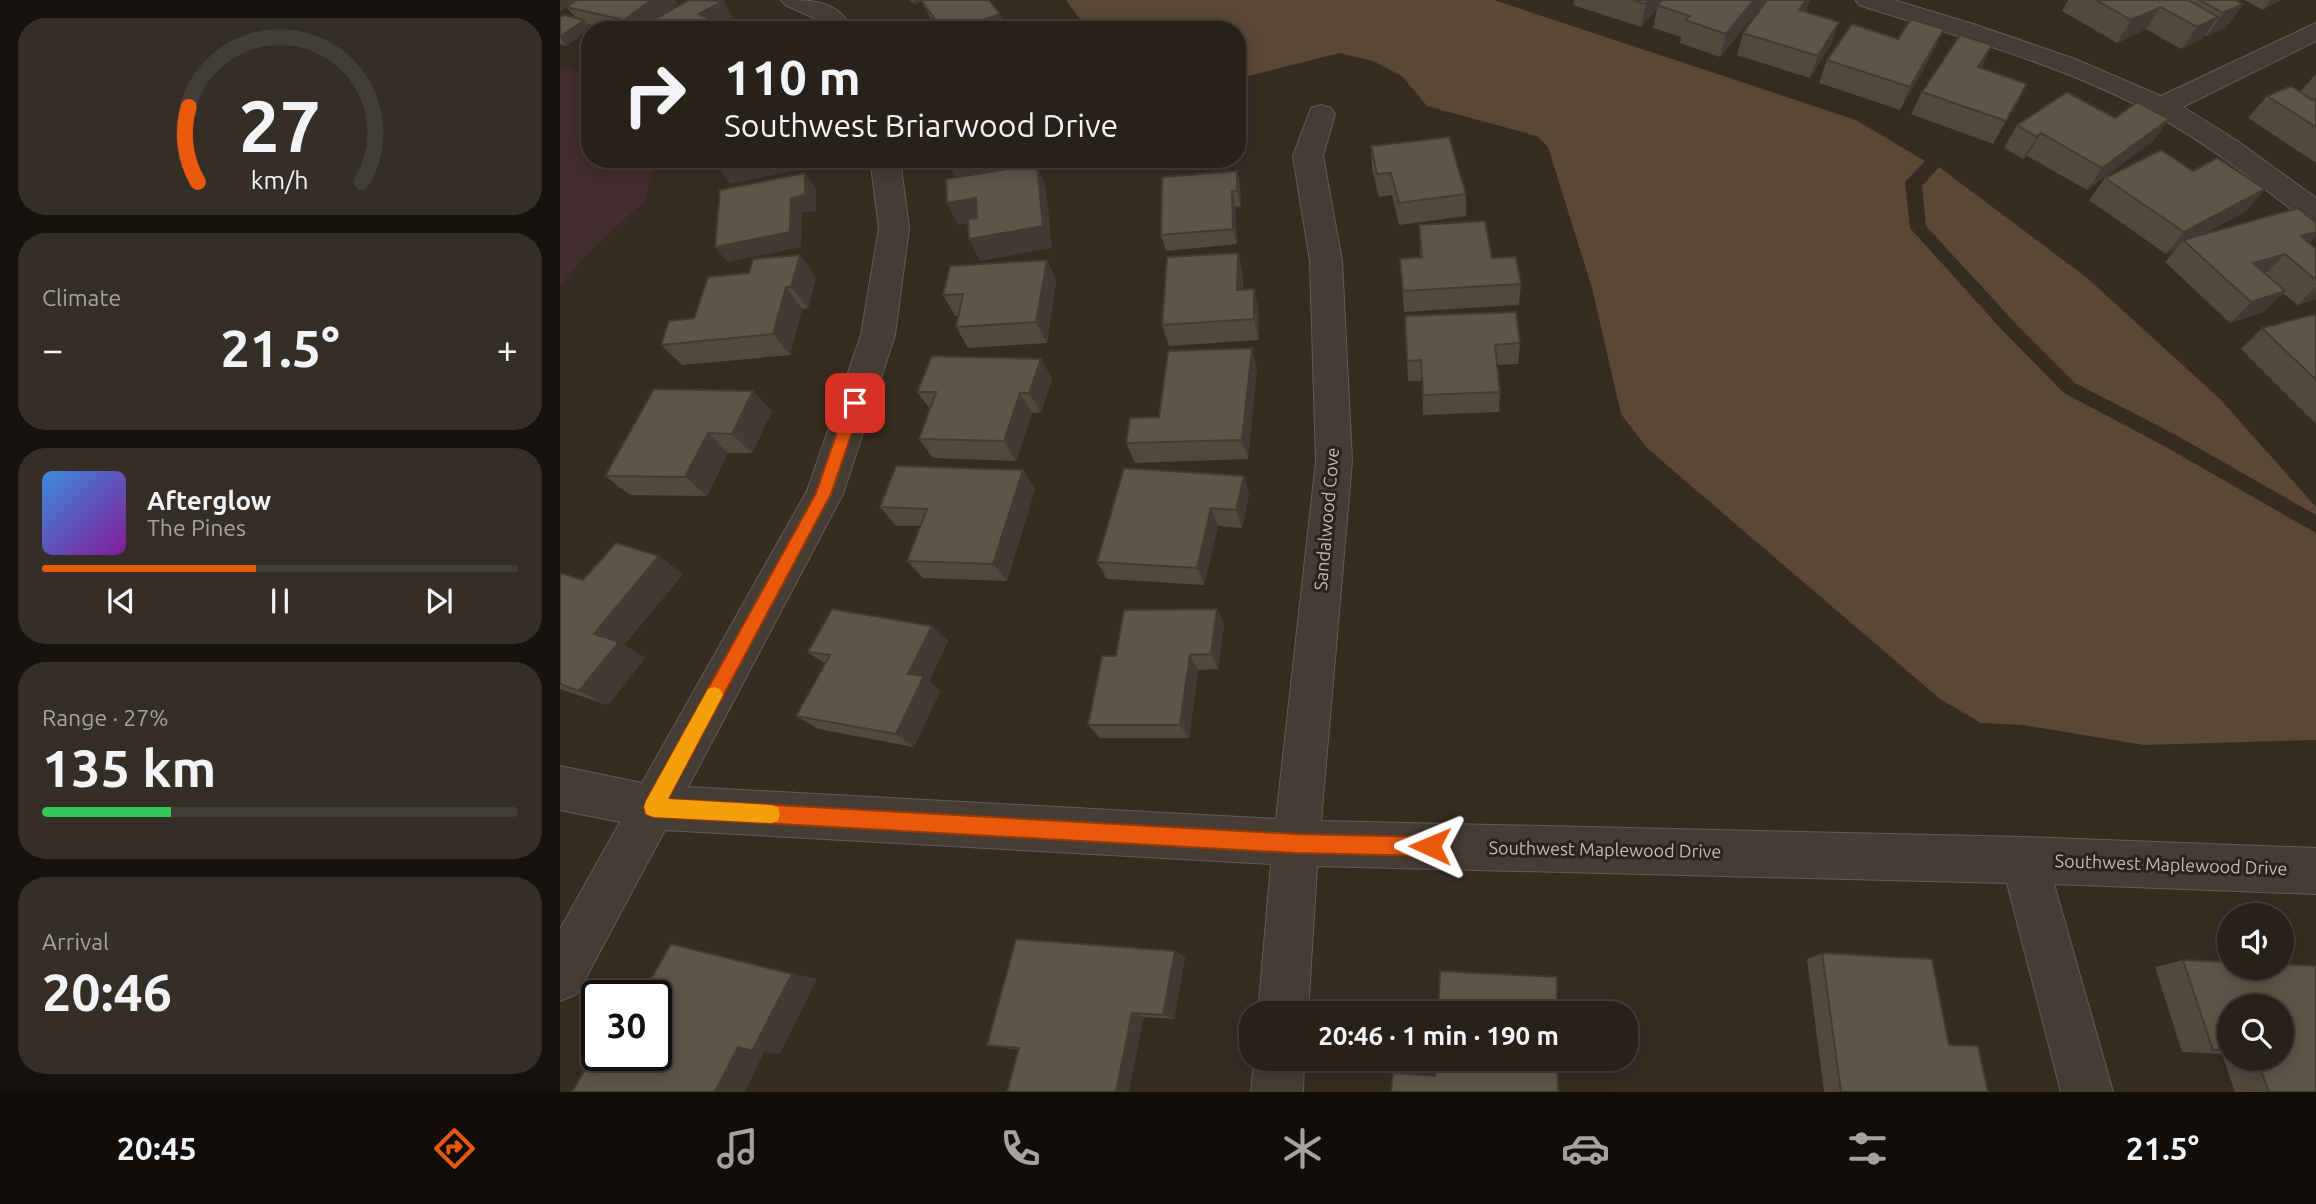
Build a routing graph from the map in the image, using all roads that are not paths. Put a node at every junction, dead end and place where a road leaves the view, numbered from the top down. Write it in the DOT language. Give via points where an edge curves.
graph roads {
  1 [pos="794,0"];
  2 [pos="1868,0"];
  3 [pos="836,21"];
  4 [pos="2316,32"];
  5 [pos="2161,107"];
  6 [pos="1321,114"];
  7 [pos="886,168"];
  8 [pos="2316,213"];
  9 [pos="560,788"];
  10 [pos="653,807"];
  11 [pos="1296,843"];
  12 [pos="2024,860"];
  13 [pos="2316,871"];
  14 [pos="560,976"];
  15 [pos="1284,1001"];
  16 [pos="1278,1071"];
  17 [pos="1277,1092"];
  18 [pos="2087,1092"];
  1 -- 3 [label="street"];
  2 -- 5 [label="street" via="2015,47 2129,90"];
  4 -- 5 [label="street"];
  5 -- 8 [label="street" via="2262,171"];
  6 -- 11 [label="street, Sandalwood Cove" via="1308,156 1326,261 1334,461"];
  7 -- 10 [label="street" via="894,228 878,335 824,494"];
  9 -- 10 [label="street, Southwest Maplewood Drive"];
  10 -- 11 [label="street, Southwest Maplewood Drive"];
  10 -- 14 [label="street"];
  11 -- 12 [label="street, Southwest Maplewood Drive"];
  11 -- 15 [label="street, Sandalwood Cove"];
  12 -- 13 [label="street, Southwest Maplewood Drive"];
  12 -- 18 [label="street"];
  16 -- 17 [label="street"];
}
